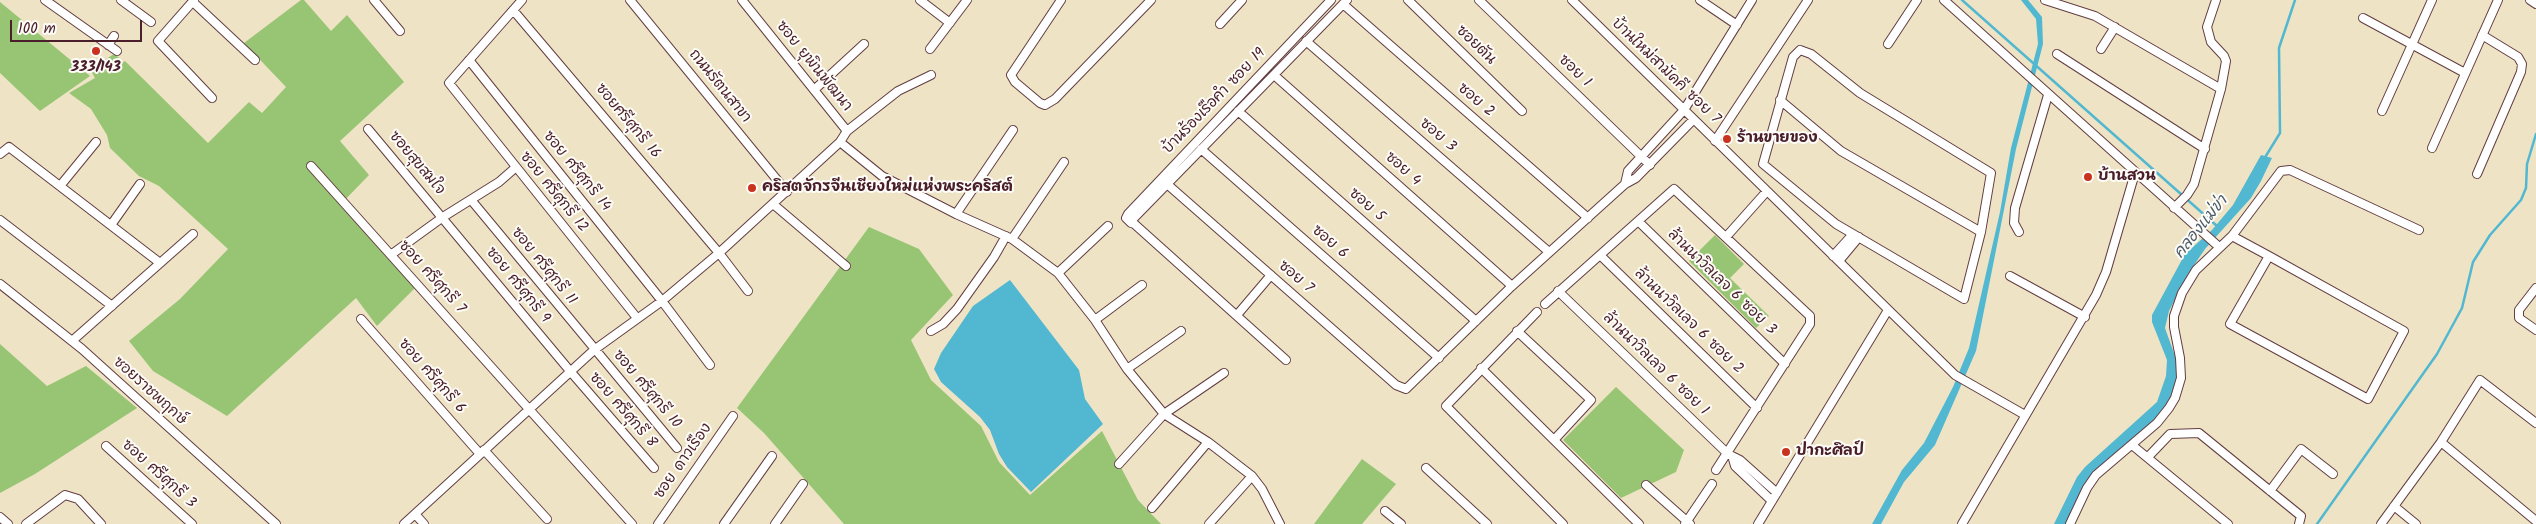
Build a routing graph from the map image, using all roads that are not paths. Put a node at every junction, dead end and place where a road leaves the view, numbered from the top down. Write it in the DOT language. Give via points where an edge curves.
graph roads {
  1 [pos="45,0"];
  2 [pos="121,0"];
  3 [pos="374,0"];
  4 [pos="522,0"];
  5 [pos="630,0"];
  6 [pos="742,0"];
  7 [pos="920,0"];
  8 [pos="967,0"];
  9 [pos="1061,0"];
  10 [pos="1151,0"];
  11 [pos="1242,0"];
  12 [pos="1331,0"];
  13 [pos="1408,0"];
  14 [pos="1479,0"];
  15 [pos="1572,0"];
  16 [pos="1700,0"];
  17 [pos="1752,0"];
  18 [pos="1808,0"];
  19 [pos="1917,0"];
  20 [pos="1944,0"];
  21 [pos="2045,0"];
  22 [pos="2216,0"];
  23 [pos="2432,0"];
  24 [pos="2498,0"];
  25 [pos="2530,0"];
  26 [pos="193,1"];
  27 [pos="1345,2"];
  28 [pos="2536,4"];
  29 [pos="513,10"];
  30 [pos="2363,18"];
  31 [pos="150,22"];
  32 [pos="950,23"];
  33 [pos="1220,24"];
  34 [pos="1737,25"];
  35 [pos="2115,27"];
  36 [pos="400,31"];
  37 [pos="2482,35"];
  38 [pos="114,36"];
  39 [pos="1306,41"];
  40 [pos="864,44"];
  41 [pos="1888,44"];
  42 [pos="2412,44"];
  43 [pos="108,45"];
  44 [pos="930,49"];
  45 [pos="2101,49"];
  46 [pos="117,51"];
  47 [pos="2057,54"];
  48 [pos="255,60"];
  49 [pos="469,60"];
  50 [pos="2465,73"];
  51 [pos="1274,74"];
  52 [pos="931,75"];
  53 [pos="2221,89"];
  54 [pos="814,90"];
  55 [pos="2048,95"];
  56 [pos="212,98"];
  57 [pos="1780,100"];
  58 [pos="1684,110"];
  59 [pos="1238,111"];
  60 [pos="1522,111"];
  61 [pos="2382,111"];
  62 [pos="1693,120"];
  63 [pos="368,129"];
  64 [pos="1013,130"];
  65 [pos="847,131"];
  66 [pos="1715,141"];
  67 [pos="96,142"];
  68 [pos="840,142"];
  69 [pos="2432,148"];
  70 [pos="1201,149"];
  71 [pos="2205,149"];
  72 [pos="0,154"];
  73 [pos="1641,156"];
  74 [pos="1064,162"];
  75 [pos="1650,165"];
  76 [pos="311,166"];
  77 [pos="515,168"];
  78 [pos="2135,173"];
  79 [pos="2477,174"];
  80 [pos="140,184"];
  81 [pos="1167,184"];
  82 [pos="1625,184"];
  83 [pos="60,186"];
  84 [pos="1767,191"];
  85 [pos="787,192"];
  86 [pos="472,201"];
  87 [pos="773,204"];
  88 [pos="2174,208"];
  89 [pos="956,214"];
  90 [pos="443,217"];
  91 [pos="1588,218"];
  92 [pos="0,220"];
  93 [pos="1639,222"];
  94 [pos="1131,223"];
  95 [pos="111,225"];
  96 [pos="1108,226"];
  97 [pos="2419,230"];
  98 [pos="1981,232"];
  99 [pos="2019,232"];
  100 [pos="193,234"];
  101 [pos="1856,236"];
  102 [pos="2232,236"];
  103 [pos="1726,237"];
  104 [pos="1009,238"];
  105 [pos="2218,246"];
  106 [pos="1549,252"];
  107 [pos="719,253"];
  108 [pos="392,254"];
  109 [pos="1601,256"];
  110 [pos="2269,256"];
  111 [pos="1836,259"];
  112 [pos="160,263"];
  113 [pos="846,266"];
  114 [pos="1058,273"];
  115 [pos="1271,275"];
  116 [pos="2010,276"];
  117 [pos="0,284"];
  118 [pos="1142,285"];
  119 [pos="1512,286"];
  120 [pos="2536,288"];
  121 [pos="748,291"];
  122 [pos="1558,291"];
  123 [pos="662,301"];
  124 [pos="1544,304"];
  125 [pos="112,306"];
  126 [pos="1888,310"];
  127 [pos="1537,312"];
  128 [pos="1237,315"];
  129 [pos="2085,317"];
  130 [pos="637,318"];
  131 [pos="361,319"];
  132 [pos="1095,320"];
  133 [pos="1476,321"];
  134 [pos="2536,330"];
  135 [pos="931,331"];
  136 [pos="1181,331"];
  137 [pos="1517,331"];
  138 [pos="72,341"];
  139 [pos="594,350"];
  140 [pos="1439,358"];
  141 [pos="1286,360"];
  142 [pos="1785,364"];
  143 [pos="710,365"];
  144 [pos="1482,368"];
  145 [pos="1127,369"];
  146 [pos="570,371"];
  147 [pos="1224,373"];
  148 [pos="1757,408"];
  149 [pos="529,409"];
  150 [pos="1164,414"];
  151 [pos="2025,415"];
  152 [pos="733,416"];
  153 [pos="2536,423"];
  154 [pos="1554,440"];
  155 [pos="1208,442"];
  156 [pos="2441,442"];
  157 [pos="2132,445"];
  158 [pos="106,446"];
  159 [pos="677,448"];
  160 [pos="482,452"];
  161 [pos="772,456"];
  162 [pos="1730,457"];
  163 [pos="2148,457"];
  164 [pos="1119,464"];
  165 [pos="654,468"];
  166 [pos="1426,468"];
  167 [pos="1716,470"];
  168 [pos="2334,474"];
  169 [pos="1252,476"];
  170 [pos="803,484"];
  171 [pos="1712,484"];
  172 [pos="1646,485"];
  173 [pos="2270,491"];
  174 [pos="1777,493"];
  175 [pos="1772,501"];
  176 [pos="2394,506"];
  177 [pos="1152,508"];
  178 [pos="1386,511"];
  179 [pos="415,514"];
  180 [pos="0,517"];
  181 [pos="547,519"];
  182 [pos="2536,521"];
  183 [pos="1687,523"];
  184 [pos="8,524"];
  185 [pos="26,524"];
  186 [pos="101,524"];
  187 [pos="192,524"];
  188 [pos="276,524"];
  189 [pos="404,524"];
  190 [pos="424,524"];
  191 [pos="632,524"];
  192 [pos="658,524"];
  193 [pos="724,524"];
  194 [pos="775,524"];
  195 [pos="1209,524"];
  196 [pos="1280,524"];
  197 [pos="1401,524"];
  198 [pos="1487,524"];
  199 [pos="1563,524"];
  200 [pos="1640,524"];
  201 [pos="1758,524"];
  202 [pos="1962,524"];
  203 [pos="2070,524"];
  204 [pos="2228,524"];
  205 [pos="2299,524"];
  206 [pos="2381,524"];
  207 [pos="2416,524"];
  1 -- 43 [label="street"];
  2 -- 31 [label="street"];
  3 -- 36 [label="street"];
  4 -- 29 [label="street"];
  5 -- 85 [label="street, ถนนรัตนสาขา"];
  6 -- 54 [label="street, ซอย ยุพินพัฒนา"];
  7 -- 32 [label="street"];
  8 -- 32 [label="street"];
  9 -- 10 [label="street" via="1011,75 1015,82 1045,104 1055,99"];
  11 -- 33 [label="street"];
  12 -- 94 [label="street, บ้านร้องเรือคำ ซอย 19" via="1128,214 1126,218"];
  13 -- 60 [label="street, ซอยตัน"];
  14 -- 73 [label="street, ซอย 1"];
  15 -- 58 [label="street, บ้านใหม่สามัคคี ซอย 7"];
  16 -- 34 [label="street"];
  17 -- 34 [label="street"];
  18 -- 66 [label="street"];
  19 -- 41 [label="street"];
  20 -- 55 [label="street"];
  21 -- 35 [label="street" via="2088,12"];
  22 -- 53 [label="street" via="2207,27 2211,42 2226,61"];
  23 -- 42 [label="street"];
  24 -- 37 [label="street"];
  25 -- 28 [label="street"];
  26 -- 48 [label="street"];
  26 -- 56 [label="street" via="159,43"];
  27 -- 39 [label="street"];
  27 -- 91 [label="street, ซอย 2"];
  29 -- 49 [label="street"];
  29 -- 107 [label="street, ซอยศรีศุกรี 16"];
  30 -- 42 [label="street"];
  32 -- 44 [label="street"];
  34 -- 58 [label="street"];
  35 -- 45 [label="street"];
  35 -- 53 [label="street"];
  37 -- 50 [label="street"];
  37 -- 79 [label="street" via="2512,52 2522,64"];
  38 -- 43 [label="street"];
  39 -- 51 [label="street"];
  39 -- 106 [label="street, ซอย 3"];
  40 -- 54 [label="street"];
  42 -- 50 [label="street"];
  42 -- 61 [label="street"];
  43 -- 46 [label="street"];
  47 -- 71 [label="street"];
  49 -- 77 [label="street, ซอย ศรีศุกรี 12" via="449,83"];
  49 -- 123 [label="street, ซอย ศรีศุกรี 14"];
  50 -- 69 [label="street"];
  51 -- 59 [label="street"];
  51 -- 119 [label="street, ซอย 4"];
  52 -- 65 [label="street" via="898,91"];
  53 -- 71 [label="street"];
  54 -- 65 [label="street, ซอย ยุพินพัฒนา"];
  55 -- 78 [label="street"];
  55 -- 99 [label="street" via="2015,208 2014,222"];
  57 -- 98 [label="street" via="1841,151"];
  57 -- 98 [label="street" via="1795,52 1805,50 1860,93 1991,173"];
  57 -- 101 [label="street" via="1763,164 1836,224"];
  58 -- 62 [label="street, บ้านใหม่สามัคคี ซอย 7"];
  58 -- 73 [label="street"];
  59 -- 70 [label="street"];
  59 -- 133 [label="street, ซอย 5"];
  62 -- 66 [label="street, บ้านใหม่สามัคคี ซอย 7"];
  62 -- 75 [label="street"];
  63 -- 90 [label="street, ซอยสุขสมใจ"];
  64 -- 89 [label="street"];
  65 -- 68 [label="street, ซอย ยุพินพัฒนา"];
  66 -- 84 [label="street, บ้านใหม่สามัคคี ซอย 7"];
  67 -- 83 [label="street"];
  68 -- 85 [label="street, ซอย ยุพินพัฒนา"];
  68 -- 89 [label="street" via="882,176"];
  70 -- 81 [label="street"];
  70 -- 140 [label="street, ซอย 6"];
  71 -- 88 [label="street" via="2194,184"];
  72 -- 83 [label="street" via="9,148"];
  73 -- 75 [label="street, ซอย 1"];
  73 -- 82 [label="street" via="1628,171"];
  74 -- 104 [label="street"];
  75 -- 82 [label="street"];
  76 -- 108 [label="street, ซอย ศรีศุกรี 7"];
  77 -- 86 [label="street"];
  77 -- 130 [label="street, ซอย ศรีศุกรี 12"];
  78 -- 88 [label="street"];
  78 -- 129 [label="street" via="2106,272"];
  80 -- 95 [label="street"];
  81 -- 94 [label="street"];
  81 -- 115 [label="street, ซอย 7"];
  82 -- 91 [label="street"];
  83 -- 95 [label="street"];
  84 -- 103 [label="street"];
  84 -- 111 [label="street, บ้านใหม่สามัคคี ซอย 7"];
  85 -- 87 [label="street, ซอย ยุพินพัฒนา"];
  86 -- 90 [label="street"];
  86 -- 139 [label="street, ซอย ศรีศุกรี 11"];
  87 -- 107 [label="street, ซอย ยุพินพัฒนา"];
  87 -- 113 [label="street"];
  88 -- 105 [label="street"];
  89 -- 104 [label="street"];
  90 -- 108 [label="street"];
  90 -- 146 [label="street, ซอย ศรีศุกรี 9"];
  91 -- 106 [label="street"];
  92 -- 125 [label="street"];
  93 -- 103 [label="street" via="1674,190"];
  93 -- 109 [label="street"];
  93 -- 142 [label="street, ล้านนาวิลเลจ 6 ซอย 3"];
  94 -- 128 [label="street"];
  95 -- 112 [label="street"];
  96 -- 114 [label="street"];
  97 -- 102 [label="street" via="2286,170 2281,171"];
  98 -- 101 [label="street" via="1964,299"];
  100 -- 112 [label="street"];
  101 -- 111 [label="street"];
  102 -- 105 [label="street"];
  102 -- 110 [label="street"];
  103 -- 142 [label="street" via="1810,316 1810,324"];
  104 -- 114 [label="street"];
  104 -- 135 [label="street" via="957,309"];
  105 -- 157 [label="street" via="2189,280 2174,316 2182,368 2175,398 2163,416"];
  106 -- 119 [label="street"];
  107 -- 121 [label="street, ซอยศรีศุกรี 16"];
  107 -- 123 [label="street, ซอย ยุพินพัฒนา"];
  108 -- 149 [label="street, ซอย ศรีศุกรี 7"];
  109 -- 122 [label="street"];
  109 -- 148 [label="street, ล้านนาวิลเลจ 6 ซอย 2"];
  110 -- 110 [label="street" via="2404,331 2368,399 2230,324"];
  111 -- 126 [label="street, บ้านใหม่สามัคคี ซอย 7"];
  112 -- 125 [label="street"];
  114 -- 132 [label="street"];
  115 -- 128 [label="street"];
  115 -- 140 [label="street, ซอย 7" via="1396,385 1406,388"];
  116 -- 129 [label="street"];
  117 -- 138 [label="street, ซอยราชพฤกษ์"];
  118 -- 132 [label="street"];
  119 -- 133 [label="street"];
  120 -- 134 [label="street" via="2519,310 2519,318"];
  122 -- 124 [label="street"];
  122 -- 162 [label="street, ล้านนาวิลเลจ 6 ซอย 1"];
  123 -- 130 [label="street, ซอย ยุพินพัฒนา"];
  123 -- 143 [label="street, ซอย ศรีศุกรี 14"];
  125 -- 138 [label="street"];
  126 -- 151 [label="street, บ้านใหม่สามัคคี ซอย 7" via="1955,375"];
  126 -- 174 [label="street"];
  127 -- 137 [label="street"];
  128 -- 141 [label="street"];
  129 -- 151 [label="street"];
  130 -- 139 [label="street, ซอย ยุพินพัฒนา"];
  131 -- 160 [label="street, ซอย ศรีศุกรี 6"];
  132 -- 145 [label="street"];
  133 -- 140 [label="street"];
  136 -- 145 [label="street"];
  137 -- 144 [label="street"];
  137 -- 154 [label="street" via="1591,400"];
  138 -- 188 [label="street, ซอยราชพฤกษ์"];
  139 -- 146 [label="street, ซอย ยุพินพัฒนา"];
  139 -- 159 [label="street, ซอย ศรีศุกรี 10"];
  142 -- 148 [label="street"];
  144 -- 154 [label="street"];
  144 -- 199 [label="street" via="1446,406"];
  145 -- 150 [label="street"];
  146 -- 149 [label="street, ซอย ยุพินพัฒนา"];
  146 -- 165 [label="street, ซอย ศรีศุกรี 8"];
  147 -- 150 [label="street"];
  148 -- 162 [label="street"];
  149 -- 160 [label="street, ซอย ยุพินพัฒนา"];
  149 -- 191 [label="street, ซอย ศรีศุกรี 7"];
  150 -- 155 [label="street"];
  150 -- 164 [label="street"];
  151 -- 202 [label="street"];
  152 -- 192 [label="street, ซอย ดาวเรือง"];
  153 -- 156 [label="street" via="2483,381 2477,382"];
  154 -- 200 [label="street"];
  155 -- 169 [label="street"];
  155 -- 177 [label="street"];
  156 -- 176 [label="street"];
  156 -- 182 [label="street"];
  157 -- 163 [label="street"];
  157 -- 203 [label="street" via="2091,481"];
  158 -- 187 [label="street, ซอย ศรีศุกรี 3"];
  160 -- 179 [label="street, ซอย ยุพินพัฒนา"];
  160 -- 181 [label="street, ซอย ศรีศุกรี 6"];
  161 -- 193 [label="street"];
  162 -- 167 [label="street"];
  162 -- 174 [label="street" via="1740,460"];
  162 -- 175 [label="street" via="1735,466"];
  163 -- 173 [label="street" via="2170,434 2199,434"];
  163 -- 204 [label="street"];
  166 -- 198 [label="street"];
  168 -- 173 [label="street" via="2301,449"];
  169 -- 195 [label="street"];
  169 -- 196 [label="street"];
  170 -- 194 [label="street"];
  171 -- 183 [label="street"];
  172 -- 183 [label="street"];
  173 -- 205 [label="street" via="2301,516"];
  174 -- 175 [label="street"];
  175 -- 201 [label="street"];
  176 -- 206 [label="street"];
  176 -- 207 [label="street"];
  178 -- 197 [label="street"];
  179 -- 189 [label="street, ซอย ยุพินพัฒนา"];
  179 -- 190 [label="street"];
  180 -- 184 [label="street"];
  185 -- 186 [label="street" via="65,495 78,499"];
}
